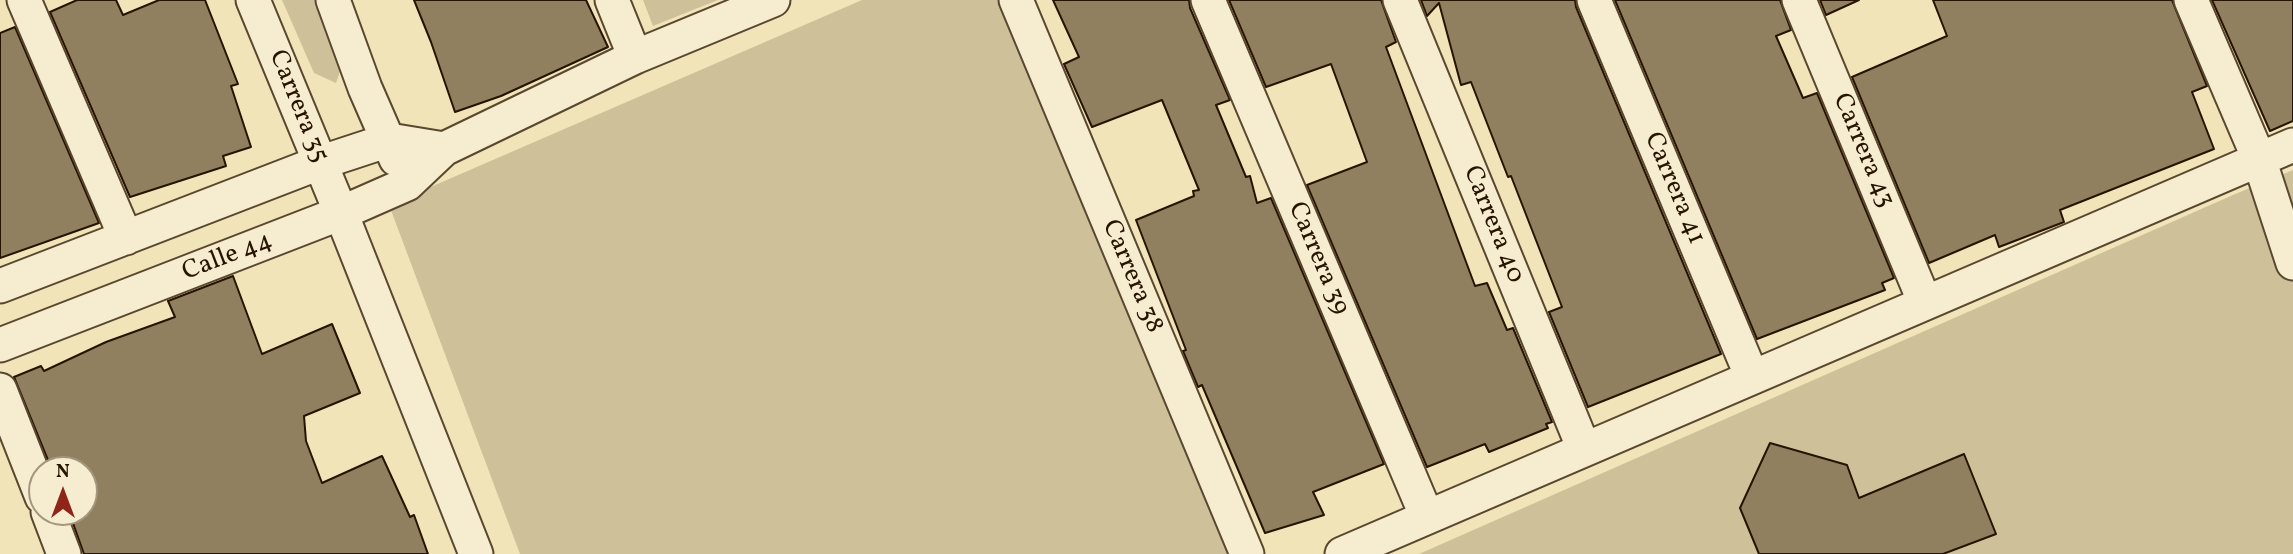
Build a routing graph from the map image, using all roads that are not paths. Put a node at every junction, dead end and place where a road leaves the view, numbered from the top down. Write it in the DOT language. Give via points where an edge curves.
graph roads {
  1 [pos="24,0"];
  2 [pos="253,0"];
  3 [pos="333,0"];
  4 [pos="612,0"];
  5 [pos="773,0"];
  6 [pos="1016,0"];
  7 [pos="1208,0"];
  8 [pos="1400,0"];
  9 [pos="1594,0"];
  10 [pos="1799,0"];
  11 [pos="2191,0"];
  12 [pos="635,57"];
  13 [pos="389,140"];
  14 [pos="2293,145"];
  15 [pos="444,149"];
  16 [pos="2259,159"];
  17 [pos="319,163"];
  18 [pos="407,184"];
  19 [pos="341,214"];
  20 [pos="126,238"];
  21 [pos="2293,263"];
  22 [pos="0,286"];
  23 [pos="1924,303"];
  24 [pos="0,345"];
  25 [pos="1752,377"];
  26 [pos="0,390"];
  27 [pos="1584,449"];
  28 [pos="28,461"];
  29 [pos="1427,517"];
  30 [pos="53,526"];
  31 [pos="64,554"];
  32 [pos="476,554"];
  33 [pos="1247,554"];
  34 [pos="1342,554"];
  1 -- 20 [label="street"];
  2 -- 17 [label="street, Carrera 35"];
  3 -- 13 [label="street"];
  4 -- 12 [label="street"];
  5 -- 12 [label="street, Calle 44"];
  6 -- 33 [label="street, Carrera 38"];
  7 -- 29 [label="street, Carrera 39"];
  8 -- 27 [label="street, Carrera 40"];
  9 -- 25 [label="street, Carrera 41"];
  10 -- 23 [label="street, Carrera 43"];
  11 -- 16 [label="street"];
  12 -- 15 [label="street, Calle 44"];
  13 -- 15 [label="street"];
  13 -- 17 [label="street"];
  13 -- 18 [label="street"];
  14 -- 16 [label="street"];
  15 -- 18 [label="street, Calle 44"];
  16 -- 21 [label="street"];
  16 -- 23 [label="street"];
  17 -- 19 [label="street, Carrera 35"];
  17 -- 20 [label="street"];
  18 -- 19 [label="street, Calle 44"];
  19 -- 24 [label="street, Calle 44"];
  19 -- 32 [label="street, Carrera 35"];
  20 -- 22 [label="street"];
  23 -- 25 [label="street"];
  25 -- 27 [label="street"];
  26 -- 28 [label="street"];
  27 -- 29 [label="street"];
  29 -- 34 [label="street"];
  30 -- 31 [label="street"];
}
